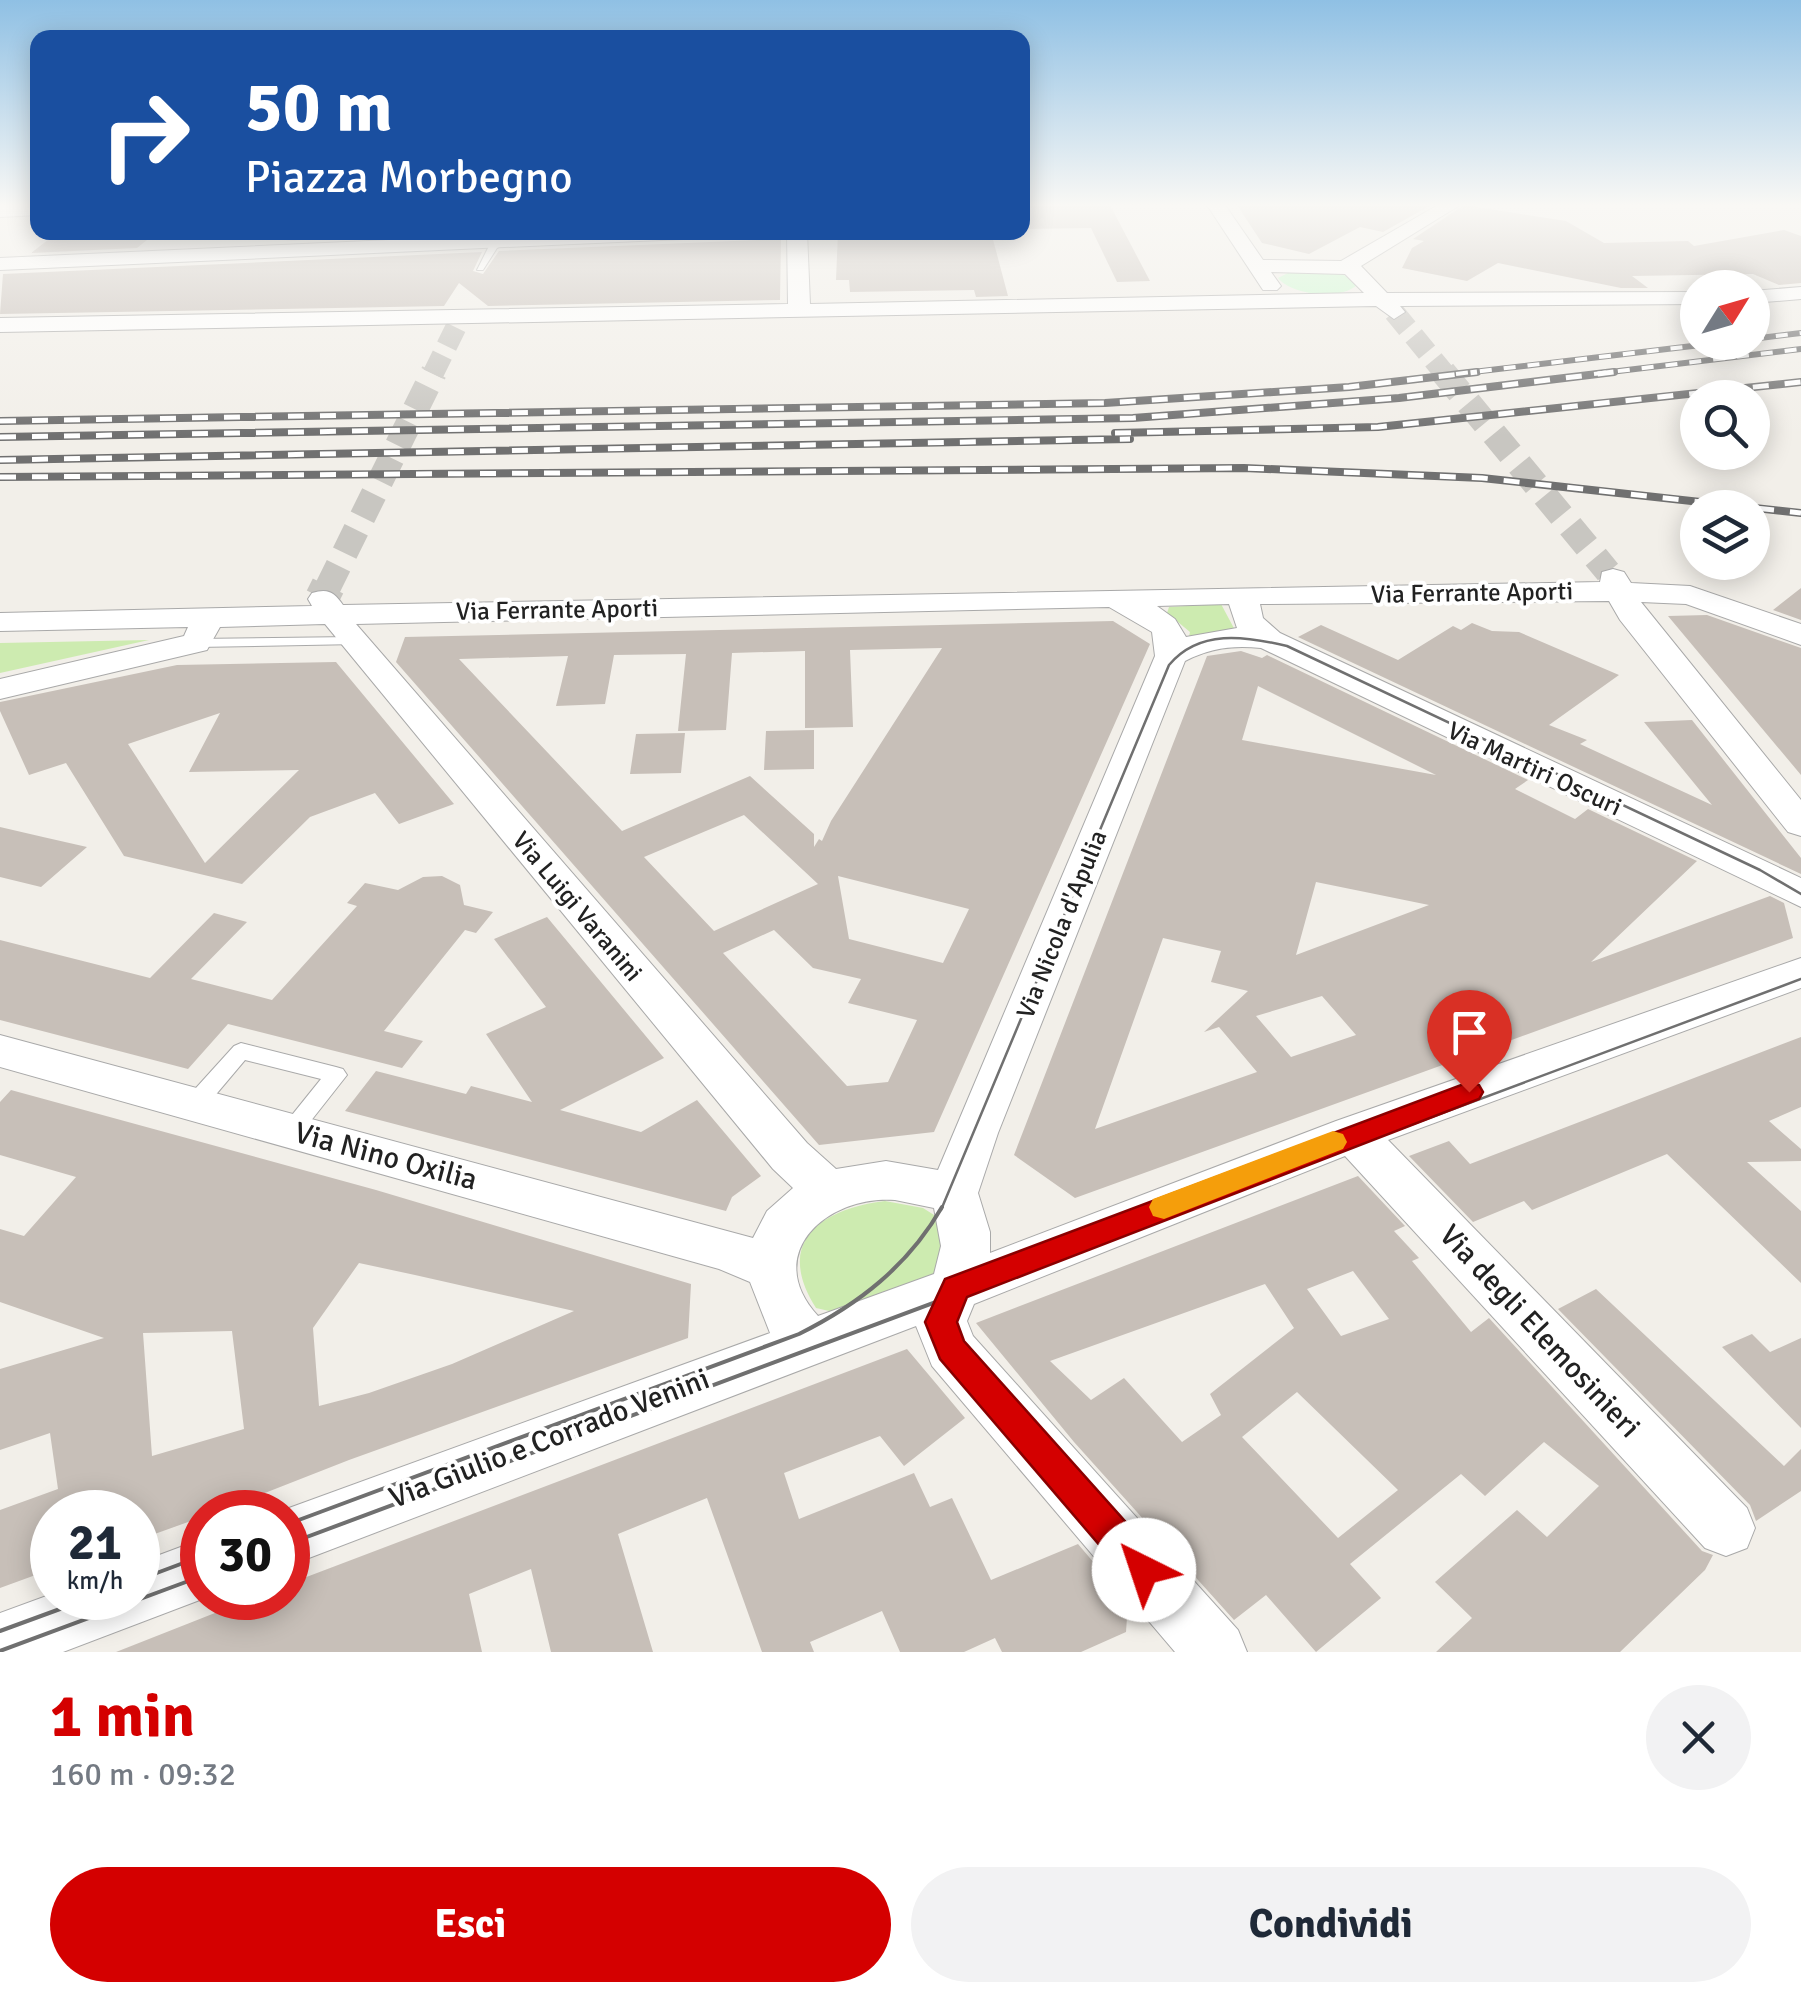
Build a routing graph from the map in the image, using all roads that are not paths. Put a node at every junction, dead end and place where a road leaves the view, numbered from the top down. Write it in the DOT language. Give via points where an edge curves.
graph roads {
  1 [pos="798,282"];
  2 [pos="1267,282"];
  3 [pos="1368,282"];
  4 [pos="1801,293"];
  5 [pos="1770,295"];
  6 [pos="1680,298"];
  7 [pos="1280,302"];
  8 [pos="1389,306"];
  9 [pos="799,310"];
  10 [pos="0,325"];
  11 [pos="1616,582"];
  12 [pos="1243,594"];
  13 [pos="1113,598"];
  14 [pos="336,618"];
  15 [pos="0,622"];
  16 [pos="202,630"];
  17 [pos="1801,635"];
  18 [pos="1268,640"];
  19 [pos="1171,656"];
  20 [pos="0,689"];
  21 [pos="1801,824"];
  22 [pos="1801,894"];
  23 [pos="1801,972"];
  24 [pos="0,1051"];
  25 [pos="194,1104"];
  26 [pos="291,1130"];
  27 [pos="1354,1134"];
  28 [pos="828,1191"];
  29 [pos="954,1193"];
  30 [pos="769,1268"];
  31 [pos="956,1288"];
  32 [pos="810,1340"];
  33 [pos="310,1528"];
  34 [pos="1726,1528"];
  35 [pos="66,1620"];
  36 [pos="0,1644"];
  37 [pos="1216,1652"];
  1 -- 9 [label="street"];
  2 -- 7 [label="street"];
  3 -- 8 [label="street"];
  4 -- 5 [label="street"];
  6 -- 8 [label="street"];
  7 -- 8 [label="street"];
  7 -- 9 [label="street"];
  9 -- 10 [label="street"];
  11 -- 12 [label="street, Via Ferrante Aporti"];
  11 -- 17 [label="street, Via Ferrante Aporti" via="1700,597"];
  11 -- 21 [label="street" via="1631,613"];
  12 -- 13 [label="street, Via Ferrante Aporti"];
  12 -- 18 [label="street" via="1248,621"];
  13 -- 14 [label="street, Via Ferrante Aporti"];
  13 -- 19 [label="street, Via Ferrante Aporti" via="1165,628"];
  14 -- 16 [label="street, Via Ferrante Aporti"];
  14 -- 28 [label="street, Via Luigi Varanini" via="790,1156"];
  15 -- 16 [label="street, Via Ferrante Aporti"];
  16 -- 20 [label="street"];
  18 -- 19 [label="street" via="1215,638"];
  18 -- 22 [label="street, Via Martiri Oscuri"];
  19 -- 29 [label="street, Via Nicola d'Apulia"];
  23 -- 27 [label="street"];
  24 -- 25 [label="street, Via Nino Oxilia"];
  25 -- 26 [label="street, Via Nino Oxilia"];
  25 -- 26 [label="lane" via="241,1051 336,1076"];
  26 -- 30 [label="street, Via Nino Oxilia" via="720,1248"];
  27 -- 31 [label="street"];
  27 -- 34 [label="street, Via degli Elemosinieri"];
  28 -- 29 [label="street" via="886,1180"];
  28 -- 30 [label="street" via="786,1223"];
  29 -- 31 [label="street" via="968,1244"];
  30 -- 32 [label="street" via="785,1313"];
  31 -- 32 [label="street"];
  31 -- 37 [label="street" via="941,1322 951,1349"];
  32 -- 33 [label="street, Via Giulio e Corrado Venini"];
  35 -- 36 [label="street"];
}
